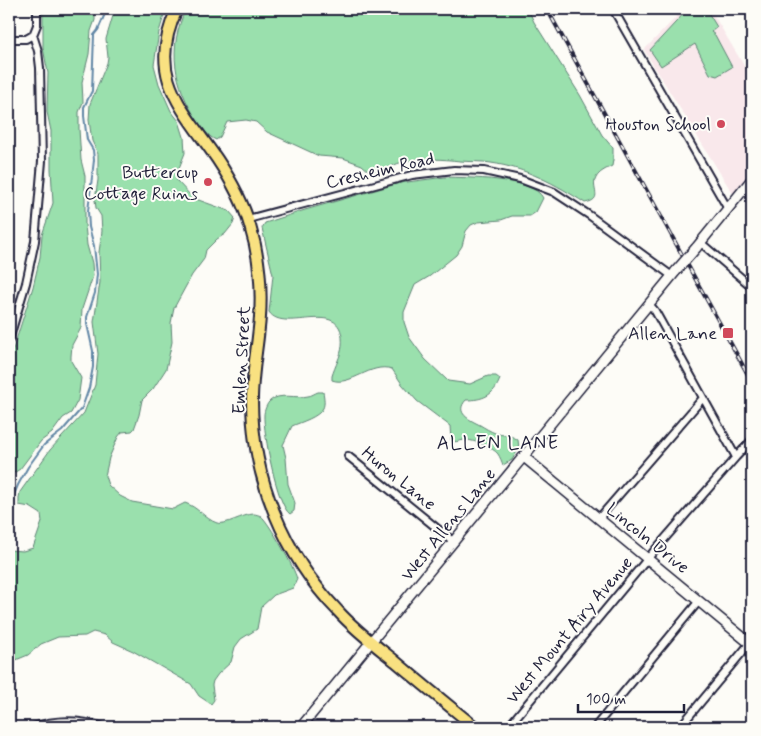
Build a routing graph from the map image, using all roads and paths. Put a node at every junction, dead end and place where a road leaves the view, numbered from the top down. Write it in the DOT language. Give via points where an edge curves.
graph roads {
  1 [pos="37,9"];
  2 [pos="177,9"];
  3 [pos="613,9"];
  4 [pos="33,35"];
  5 [pos="9,39"];
  6 [pos="752,179"];
  7 [pos="728,209"];
  8 [pos="248,219"];
  9 [pos="698,245"];
  10 [pos="674,274"];
  11 [pos="752,287"];
  12 [pos="650,305"];
  13 [pos="9,340"];
  14 [pos="703,398"];
  15 [pos="752,440"];
  16 [pos="348,456"];
  17 [pos="524,457"];
  18 [pos="736,457"];
  19 [pos="599,518"];
  20 [pos="454,542"];
  21 [pos="648,559"];
  22 [pos="699,601"];
  23 [pos="372,642"];
  24 [pos="751,644"];
  25 [pos="33,727"];
  26 [pos="104,727"];
  27 [pos="301,727"];
  28 [pos="475,727"];
  29 [pos="508,727"];
  30 [pos="595,727"];
  31 [pos="680,727"];
  1 -- 4 [label="street"];
  2 -- 8 [label="main road, Emlen Street" via="166,44 165,59 172,92 224,170"];
  3 -- 7 [label="street"];
  4 -- 5 [label="street" via="26,39"];
  4 -- 13 [label="street" via="40,68 41,175 33,258"];
  6 -- 7 [label="main road, West Allens Lane"];
  7 -- 9 [label="main road, West Allens Lane"];
  8 -- 10 [label="street, Cresheim Road" via="412,175 454,170 484,171 511,176 554,192"];
  8 -- 23 [label="main road, Emlen Street" via="260,281 252,403 264,481 282,529 301,565 335,608"];
  9 -- 10 [label="main road, West Allens Lane, bridge"];
  9 -- 11 [label="street"];
  10 -- 12 [label="main road, West Allens Lane"];
  12 -- 14 [label="street"];
  12 -- 17 [label="main road, West Allens Lane"];
  14 -- 18 [label="street"];
  14 -- 19 [label="street"];
  15 -- 18 [label="street, West Mount Airy Avenue"];
  16 -- 20 [label="street, Huron Lane"];
  17 -- 19 [label="main road, Lincoln Drive"];
  17 -- 20 [label="main road, West Allens Lane"];
  18 -- 21 [label="street, West Mount Airy Avenue"];
  19 -- 21 [label="main road, Lincoln Drive"];
  20 -- 23 [label="main road, West Allens Lane"];
  21 -- 22 [label="main road, Lincoln Drive"];
  21 -- 29 [label="street, West Mount Airy Avenue"];
  22 -- 24 [label="main road, Lincoln Drive"];
  22 -- 30 [label="street"];
  23 -- 27 [label="main road, West Allens Lane"];
  23 -- 28 [label="main road, Emlen Street"];
  24 -- 31 [label="street"];
  25 -- 26 [label="street" via="61,721"];
}
